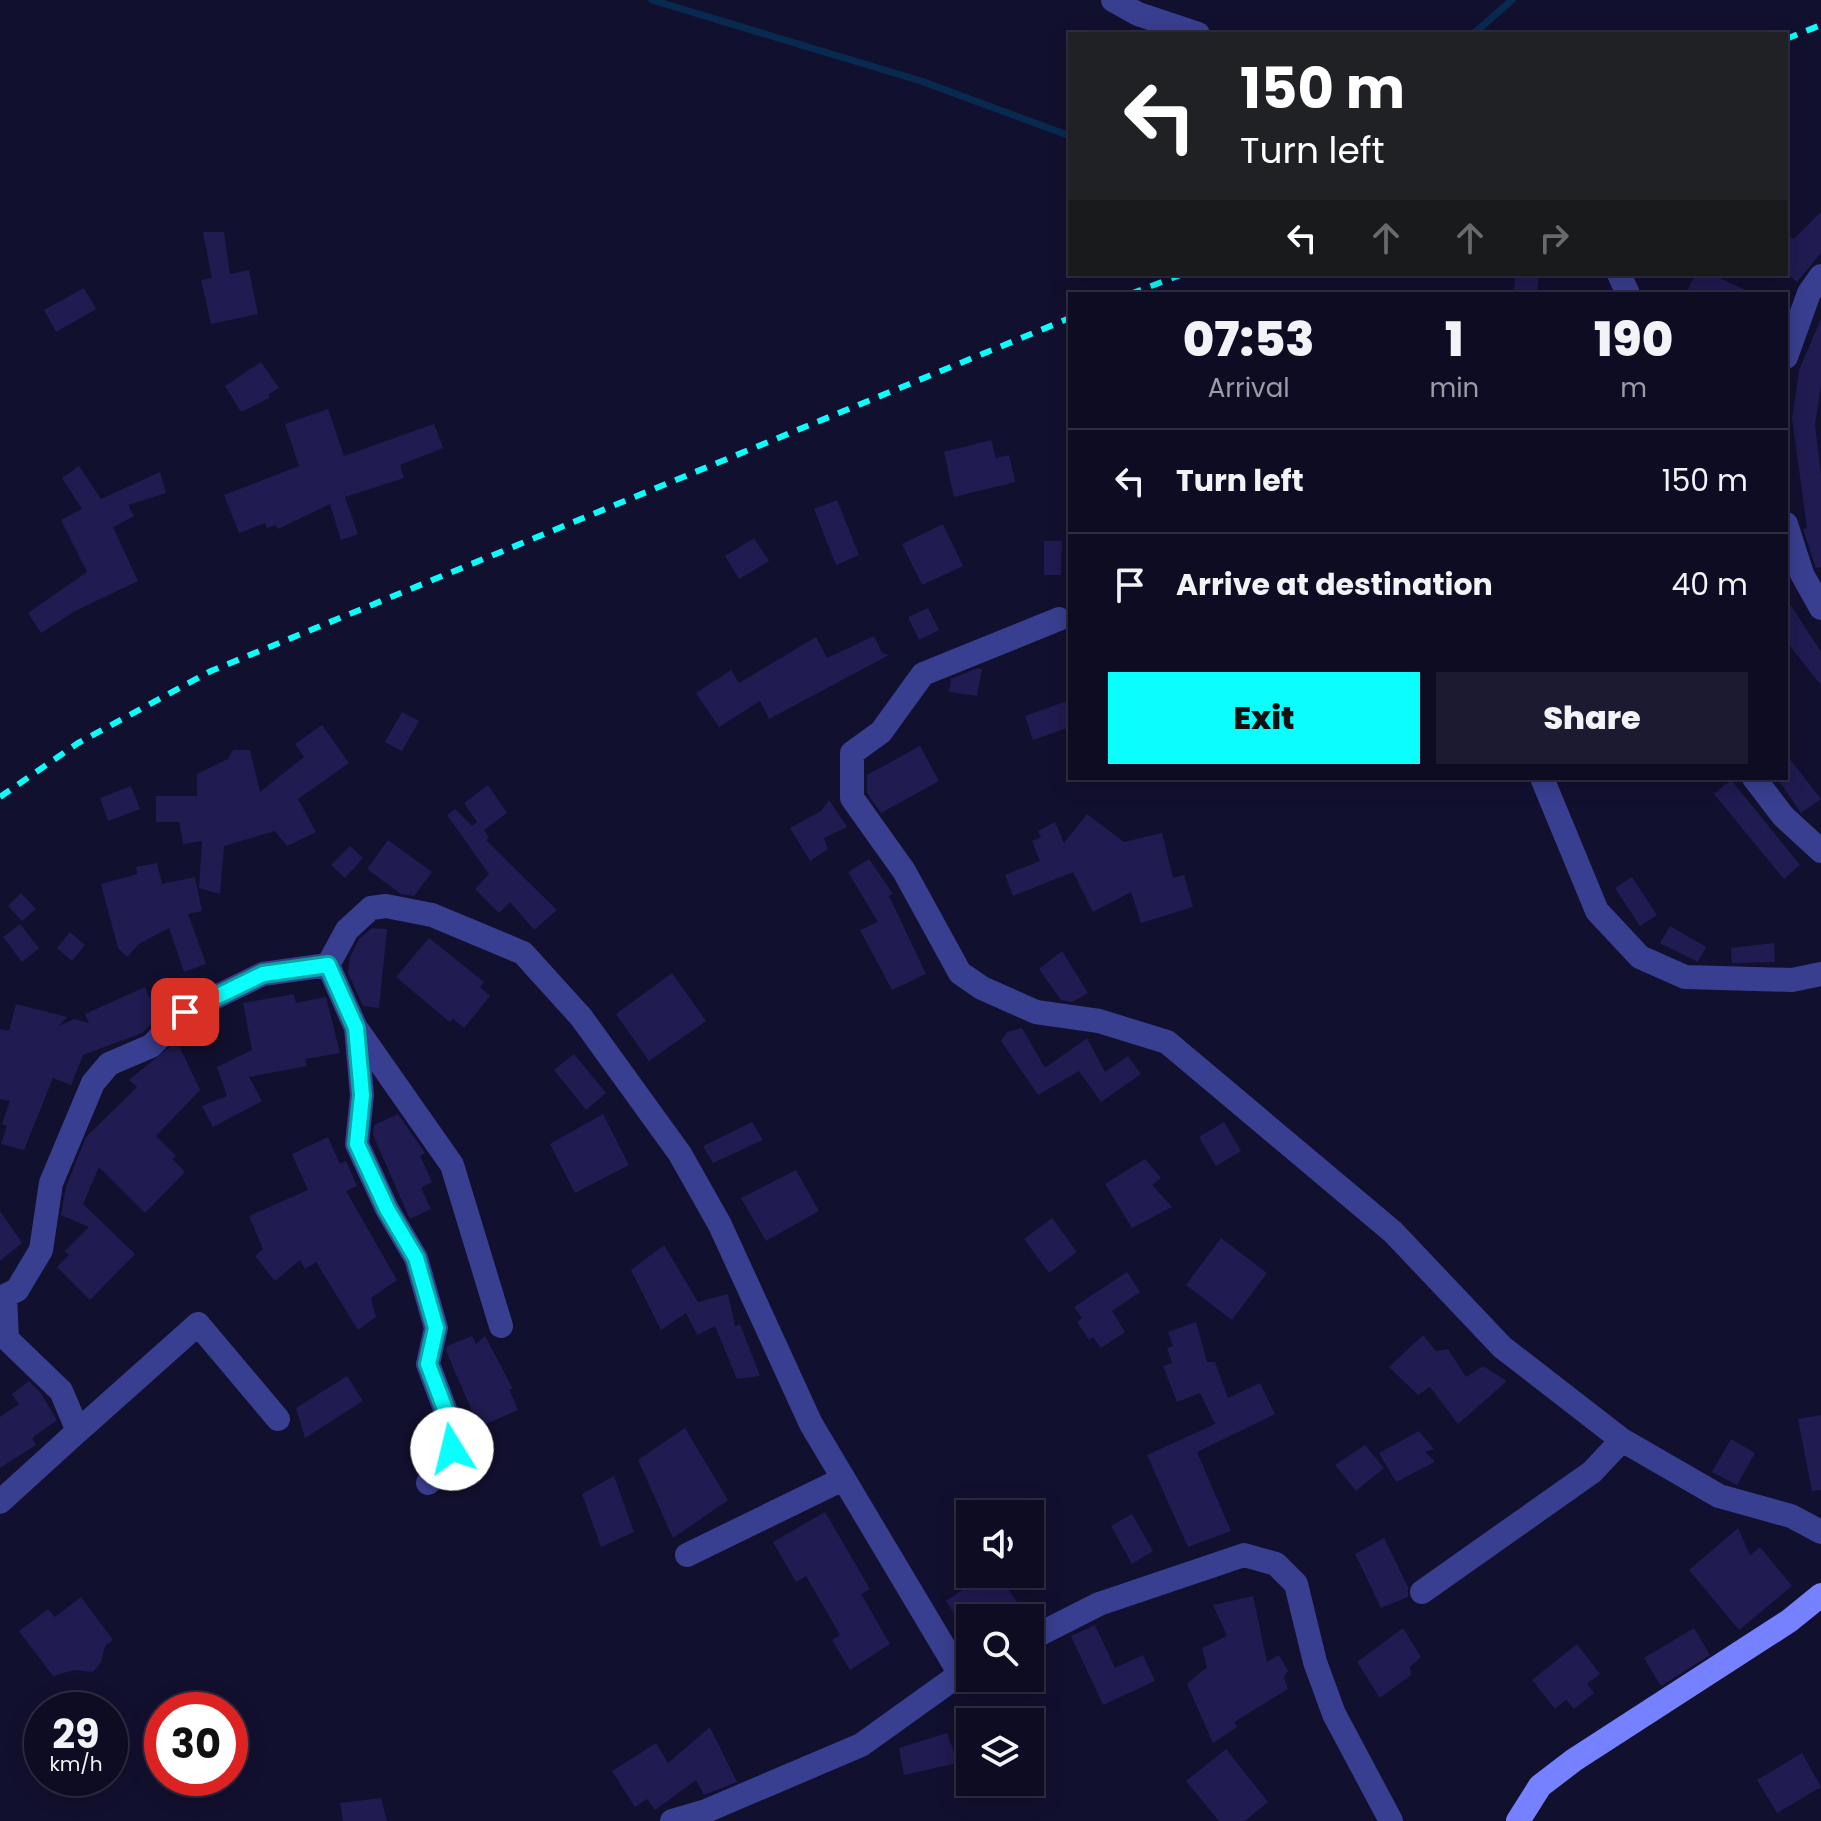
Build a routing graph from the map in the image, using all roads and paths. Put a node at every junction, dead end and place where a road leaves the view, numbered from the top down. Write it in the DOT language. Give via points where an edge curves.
graph roads {
  1 [pos="1113,0"];
  2 [pos="1192,32"];
  3 [pos="1821,276"];
  4 [pos="1788,351"];
  5 [pos="1788,530"];
  6 [pos="1821,608"];
  7 [pos="1059,619"];
  8 [pos="1543,780"];
  9 [pos="1756,780"];
  10 [pos="1821,851"];
  11 [pos="328,965"];
  12 [pos="1821,974"];
  13 [pos="356,1028"];
  14 [pos="501,1326"];
  15 [pos="278,1419"];
  16 [pos="78,1431"];
  17 [pos="1622,1440"];
  18 [pos="843,1479"];
  19 [pos="428,1483"];
  20 [pos="0,1502"];
  21 [pos="1821,1532"];
  22 [pos="687,1555"];
  23 [pos="1422,1592"];
  24 [pos="1821,1595"];
  25 [pos="1044,1632"];
  26 [pos="956,1658"];
  27 [pos="956,1678"];
  28 [pos="672,1821"];
  29 [pos="1391,1821"];
  30 [pos="1518,1821"];
  1 -- 2 [label="street"];
  3 -- 4 [label="street" via="1809,293"];
  5 -- 6 [label="street" via="1802,574"];
  7 -- 17 [label="street" via="923,674 881,732 852,753 852,798 904,871 960,973 1036,1012 1099,1021 1167,1042 1393,1232 1502,1347"];
  8 -- 12 [label="street" via="1597,911 1640,957 1685,977 1792,980"];
  9 -- 10 [label="street" via="1783,816"];
  11 -- 13 [label="street"];
  11 -- 16 [label="street" via="263,974 185,1012 151,1046 109,1064 93,1083 51,1183 41,1250 17,1290 5,1296 7,1339 61,1391"];
  11 -- 18 [label="street" via="347,930 371,908 386,906 432,915 523,953 581,1017 680,1154"];
  13 -- 14 [label="street" via="452,1165"];
  13 -- 19 [label="street" via="362,1095 357,1144 416,1258 436,1328 428,1364 454,1433 450,1465"];
  15 -- 16 [label="street" via="198,1324"];
  16 -- 20 [label="street"];
  17 -- 21 [label="street" via="1719,1496 1791,1516"];
  17 -- 23 [label="street" via="1592,1472"];
  18 -- 22 [label="street"];
  18 -- 26 [label="street"];
  24 -- 30 [label="street" via="1574,1760 1540,1786"];
  25 -- 29 [label="street" via="1099,1604 1244,1555 1276,1564 1296,1584 1334,1714"];
  27 -- 28 [label="street" via="861,1745"];
}
